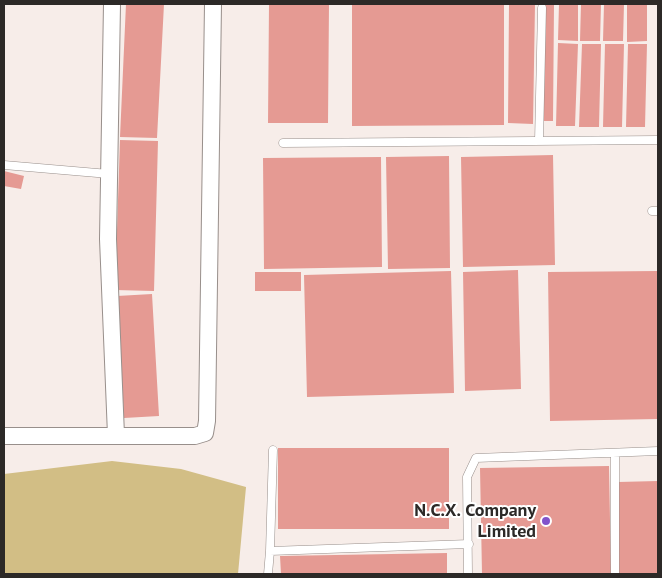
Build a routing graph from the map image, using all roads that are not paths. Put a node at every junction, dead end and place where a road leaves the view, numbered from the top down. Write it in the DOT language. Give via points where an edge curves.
graph roads {
  1 [pos="112,4"];
  2 [pos="213,4"];
  3 [pos="542,8"];
  4 [pos="658,140"];
  5 [pos="540,141"];
  6 [pos="283,142"];
  7 [pos="4,165"];
  8 [pos="108,174"];
  9 [pos="116,435"];
  10 [pos="4,436"];
  11 [pos="273,450"];
  12 [pos="614,452"];
  13 [pos="658,452"];
  14 [pos="469,544"];
  15 [pos="270,551"];
  16 [pos="268,574"];
  17 [pos="468,574"];
  18 [pos="615,574"];
  1 -- 8 [label="street"];
  2 -- 9 [label="street" via="205,434"];
  3 -- 5 [label="lane"];
  4 -- 5 [label="lane"];
  5 -- 6 [label="lane"];
  7 -- 8 [label="lane"];
  8 -- 9 [label="street"];
  9 -- 10 [label="street"];
  11 -- 15 [label="lane"];
  12 -- 13 [label="lane"];
  12 -- 14 [label="lane" via="476,458 467,477"];
  12 -- 18 [label="lane"];
  14 -- 15 [label="lane"];
  14 -- 17 [label="lane"];
  15 -- 16 [label="lane"];
}
